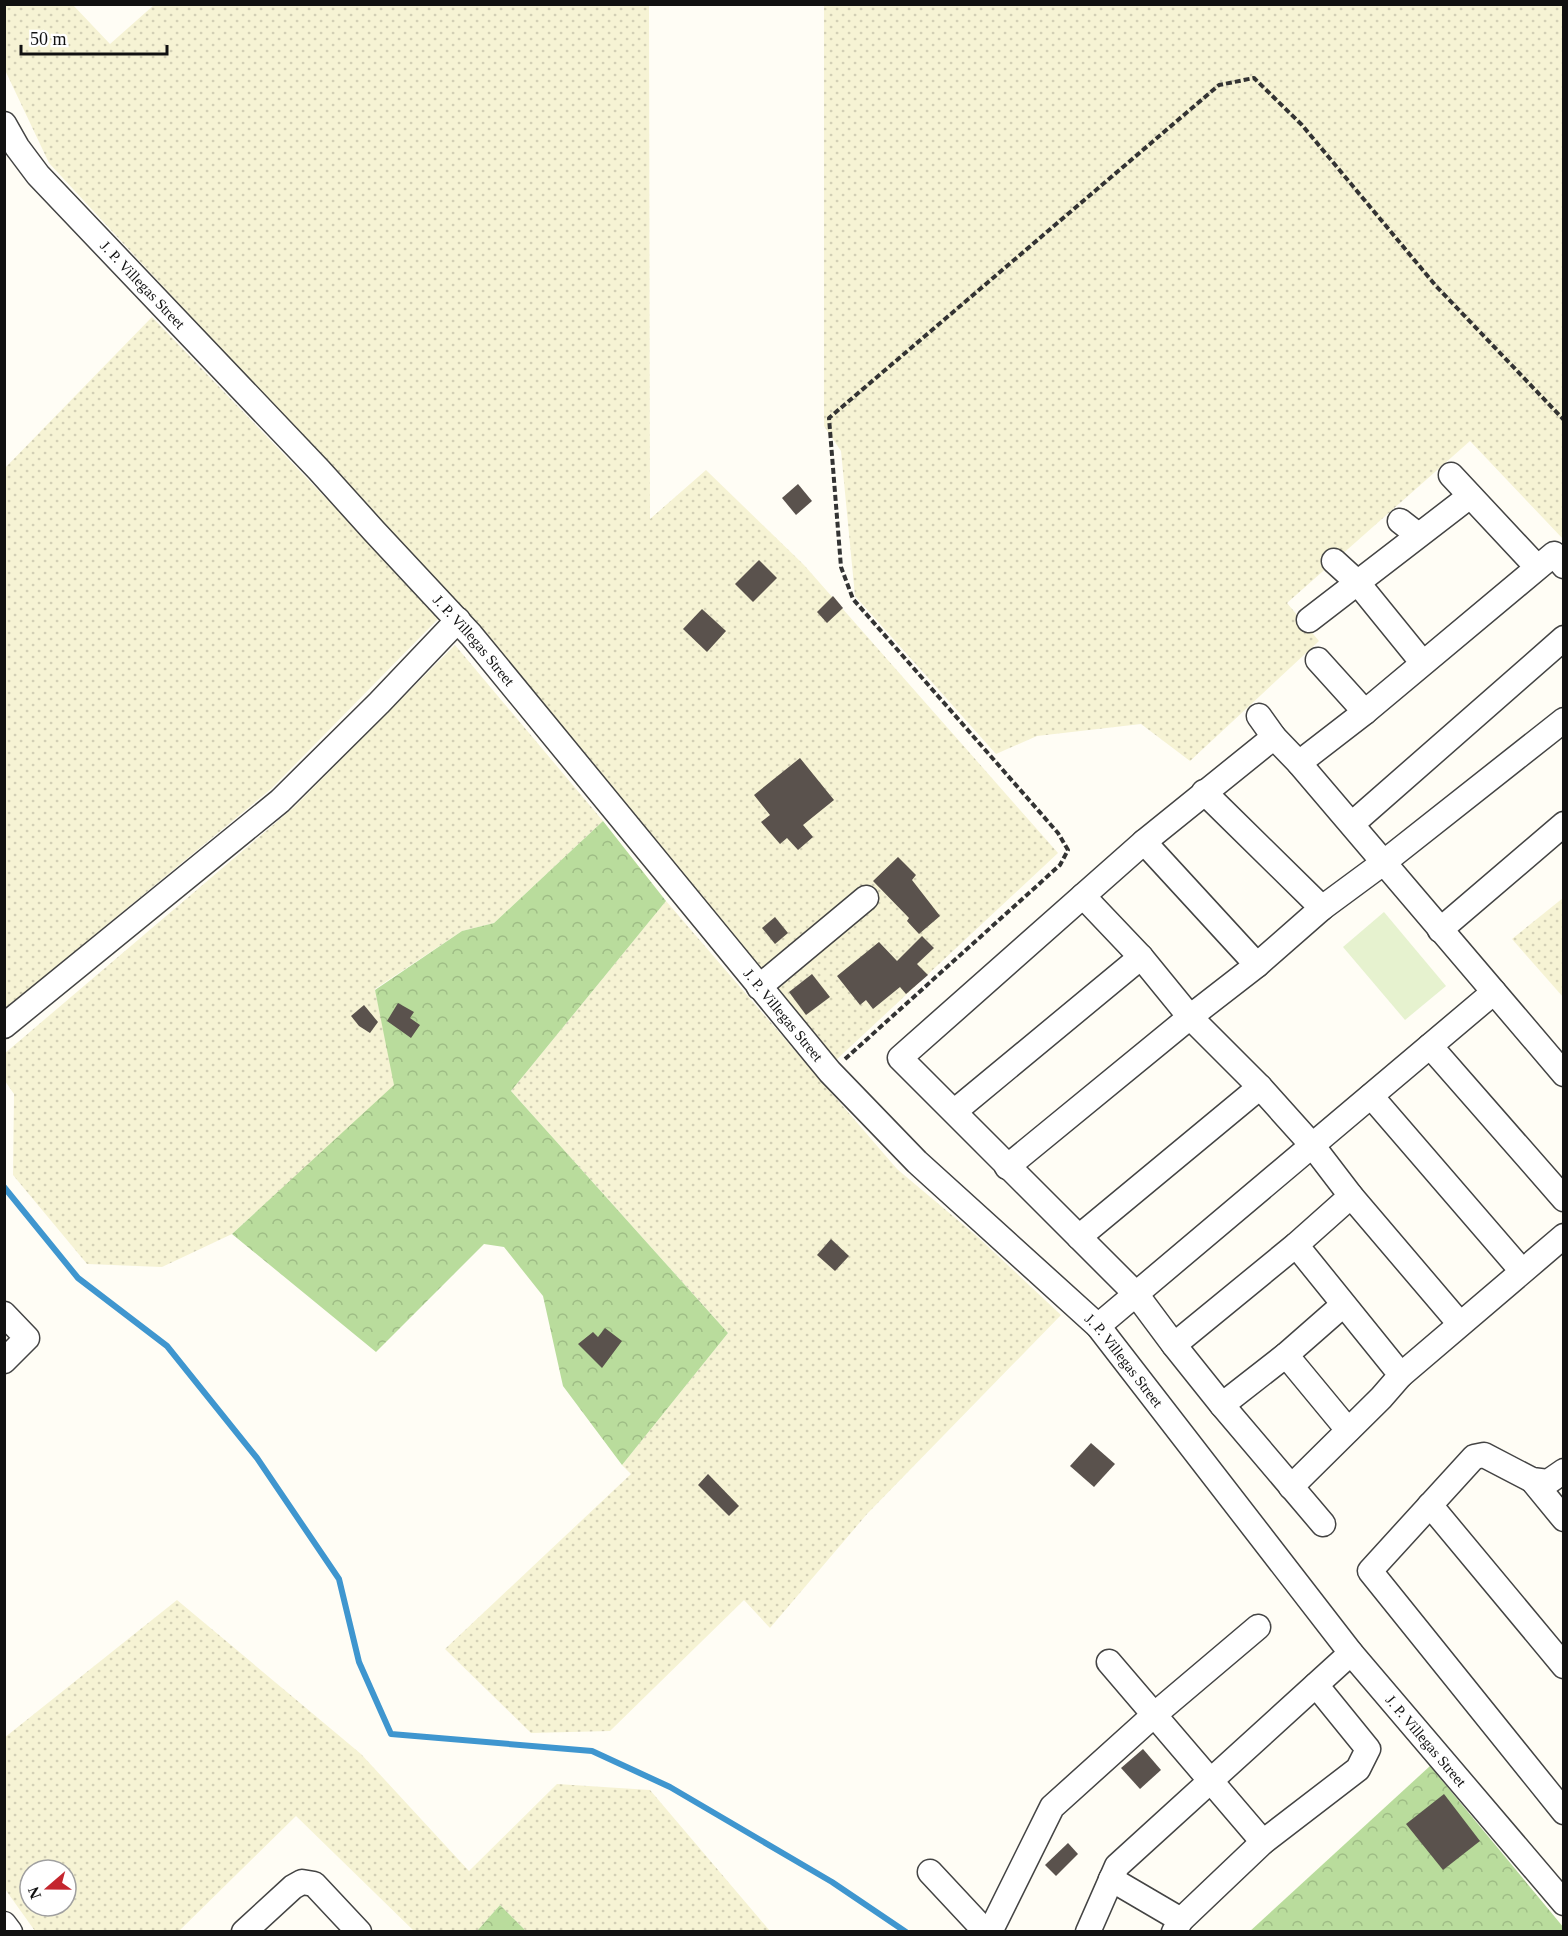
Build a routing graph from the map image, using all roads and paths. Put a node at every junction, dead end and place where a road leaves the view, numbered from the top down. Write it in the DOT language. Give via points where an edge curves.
graph roads {
  1 [pos="4,124"];
  2 [pos="1563,420"];
  3 [pos="1450,475"];
  4 [pos="1470,495"];
  5 [pos="1334,561"];
  6 [pos="1563,566"];
  7 [pos="1537,567"];
  8 [pos="1357,582"];
  9 [pos="458,620"];
  10 [pos="1309,620"];
  11 [pos="1563,638"];
  12 [pos="1318,660"];
  13 [pos="1422,662"];
  14 [pos="1365,712"];
  15 [pos="1259,716"];
  16 [pos="1563,720"];
  17 [pos="1274,737"];
  18 [pos="1299,763"];
  19 [pos="1204,792"];
  20 [pos="1352,824"];
  21 [pos="1563,824"];
  22 [pos="1144,842"];
  23 [pos="1383,863"];
  24 [pos="1083,896"];
  25 [pos="866,898"];
  26 [pos="1322,908"];
  27 [pos="1440,930"];
  28 [pos="1142,957"];
  29 [pos="1257,965"];
  30 [pos="759,987"];
  31 [pos="1494,992"];
  32 [pos="1190,1017"];
  33 [pos="4,1026"];
  34 [pos="1430,1046"];
  35 [pos="830,1072"];
  36 [pos="1563,1074"];
  37 [pos="1260,1087"];
  38 [pos="1371,1096"];
  39 [pos="955,1111"];
  40 [pos="1312,1145"];
  41 [pos="1007,1167"];
  42 [pos="1351,1196"];
  43 [pos="1563,1199"];
  44 [pos="1563,1236"];
  45 [pos="1079,1237"];
  46 [pos="1296,1245"];
  47 [pos="1522,1271"];
  48 [pos="1136,1294"];
  49 [pos="1343,1305"];
  50 [pos="4,1314"];
  51 [pos="1460,1324"];
  52 [pos="1098,1326"];
  53 [pos="1174,1345"];
  54 [pos="1286,1355"];
  55 [pos="4,1361"];
  56 [pos="1401,1375"];
  57 [pos="1222,1405"];
  58 [pos="1348,1431"];
  59 [pos="1563,1471"];
  60 [pos="1532,1480"];
  61 [pos="1291,1487"];
  62 [pos="1430,1505"];
  63 [pos="1563,1519"];
  64 [pos="1323,1524"];
  65 [pos="1258,1627"];
  66 [pos="1351,1653"];
  67 [pos="1109,1662"];
  68 [pos="1563,1666"];
  69 [pos="1316,1685"];
  70 [pos="1154,1715"];
  71 [pos="1211,1780"];
  72 [pos="1560,1799"];
  73 [pos="1263,1842"];
  74 [pos="930,1872"];
  75 [pos="1111,1879"];
  76 [pos="1563,1903"];
  77 [pos="4,1924"];
  78 [pos="1177,1926"];
  79 [pos="10,1932"];
  80 [pos="244,1932"];
  81 [pos="359,1932"];
  82 [pos="988,1932"];
  83 [pos="1088,1932"];
  1 -- 9 [label="street, J. P. Villegas Street" via="38,175"];
  2 -- 35 [label="path" via="1436,286 1302,125 1254,78 1219,85 829,418 841,567 853,599 1058,833 1068,850 1060,865"];
  3 -- 4 [label="street"];
  4 -- 7 [label="street"];
  4 -- 8 [label="street" via="1409,528"];
  5 -- 8 [label="street"];
  6 -- 7 [label="street" via="1554,554"];
  7 -- 13 [label="street"];
  8 -- 10 [label="street"];
  8 -- 13 [label="street"];
  9 -- 30 [label="street, J. P. Villegas Street"];
  9 -- 33 [label="street" via="280,801"];
  11 -- 20 [label="street"];
  12 -- 14 [label="street"];
  13 -- 14 [label="street"];
  14 -- 18 [label="street"];
  15 -- 17 [label="street"];
  16 -- 23 [label="street"];
  17 -- 18 [label="street"];
  17 -- 19 [label="street"];
  18 -- 20 [label="street"];
  19 -- 22 [label="street"];
  19 -- 26 [label="street"];
  20 -- 23 [label="street"];
  21 -- 27 [label="street"];
  22 -- 24 [label="street"];
  22 -- 29 [label="street"];
  23 -- 26 [label="street"];
  23 -- 27 [label="street"];
  24 -- 28 [label="street"];
  24 -- 39 [label="street" via="900,1058"];
  25 -- 30 [label="street"];
  26 -- 29 [label="street"];
  27 -- 31 [label="street"];
  28 -- 32 [label="street"];
  28 -- 39 [label="street"];
  29 -- 32 [label="street"];
  30 -- 35 [label="street, J. P. Villegas Street"];
  31 -- 34 [label="street"];
  31 -- 36 [label="street"];
  32 -- 37 [label="street"];
  32 -- 41 [label="street"];
  34 -- 38 [label="street"];
  34 -- 43 [label="street"];
  35 -- 52 [label="street, J. P. Villegas Street" via="917,1162"];
  37 -- 40 [label="street"];
  37 -- 45 [label="street"];
  38 -- 40 [label="street"];
  38 -- 47 [label="street"];
  39 -- 41 [label="street"];
  40 -- 42 [label="street"];
  40 -- 48 [label="street"];
  41 -- 45 [label="street"];
  42 -- 46 [label="street"];
  42 -- 51 [label="street"];
  44 -- 47 [label="street"];
  45 -- 48 [label="street"];
  46 -- 49 [label="street"];
  46 -- 53 [label="street"];
  47 -- 51 [label="street"];
  48 -- 52 [label="street"];
  48 -- 53 [label="street"];
  49 -- 54 [label="street"];
  49 -- 56 [label="street"];
  50 -- 55 [label="street" via="27,1338"];
  51 -- 56 [label="street"];
  52 -- 66 [label="street, J. P. Villegas Street"];
  53 -- 57 [label="street"];
  54 -- 57 [label="street"];
  54 -- 58 [label="street"];
  56 -- 58 [label="street"];
  57 -- 61 [label="street"];
  58 -- 61 [label="street"];
  59 -- 60 [label="street" via="1548,1482"];
  60 -- 62 [label="street" via="1484,1455 1473,1457"];
  60 -- 63 [label="street"];
  61 -- 64 [label="street"];
  62 -- 68 [label="street"];
  62 -- 72 [label="street" via="1370,1571"];
  65 -- 70 [label="street"];
  66 -- 69 [label="street"];
  66 -- 76 [label="street, J. P. Villegas Street"];
  67 -- 70 [label="street"];
  69 -- 71 [label="street"];
  69 -- 73 [label="street" via="1368,1749 1358,1769"];
  70 -- 71 [label="street"];
  70 -- 82 [label="street" via="1052,1807"];
  71 -- 73 [label="street"];
  71 -- 75 [label="street" via="1117,1866"];
  73 -- 78 [label="street"];
  74 -- 82 [label="street"];
  75 -- 78 [label="street"];
  75 -- 83 [label="street"];
  77 -- 79 [label="street"];
  80 -- 81 [label="street" via="302,1882 314,1884"];
}
